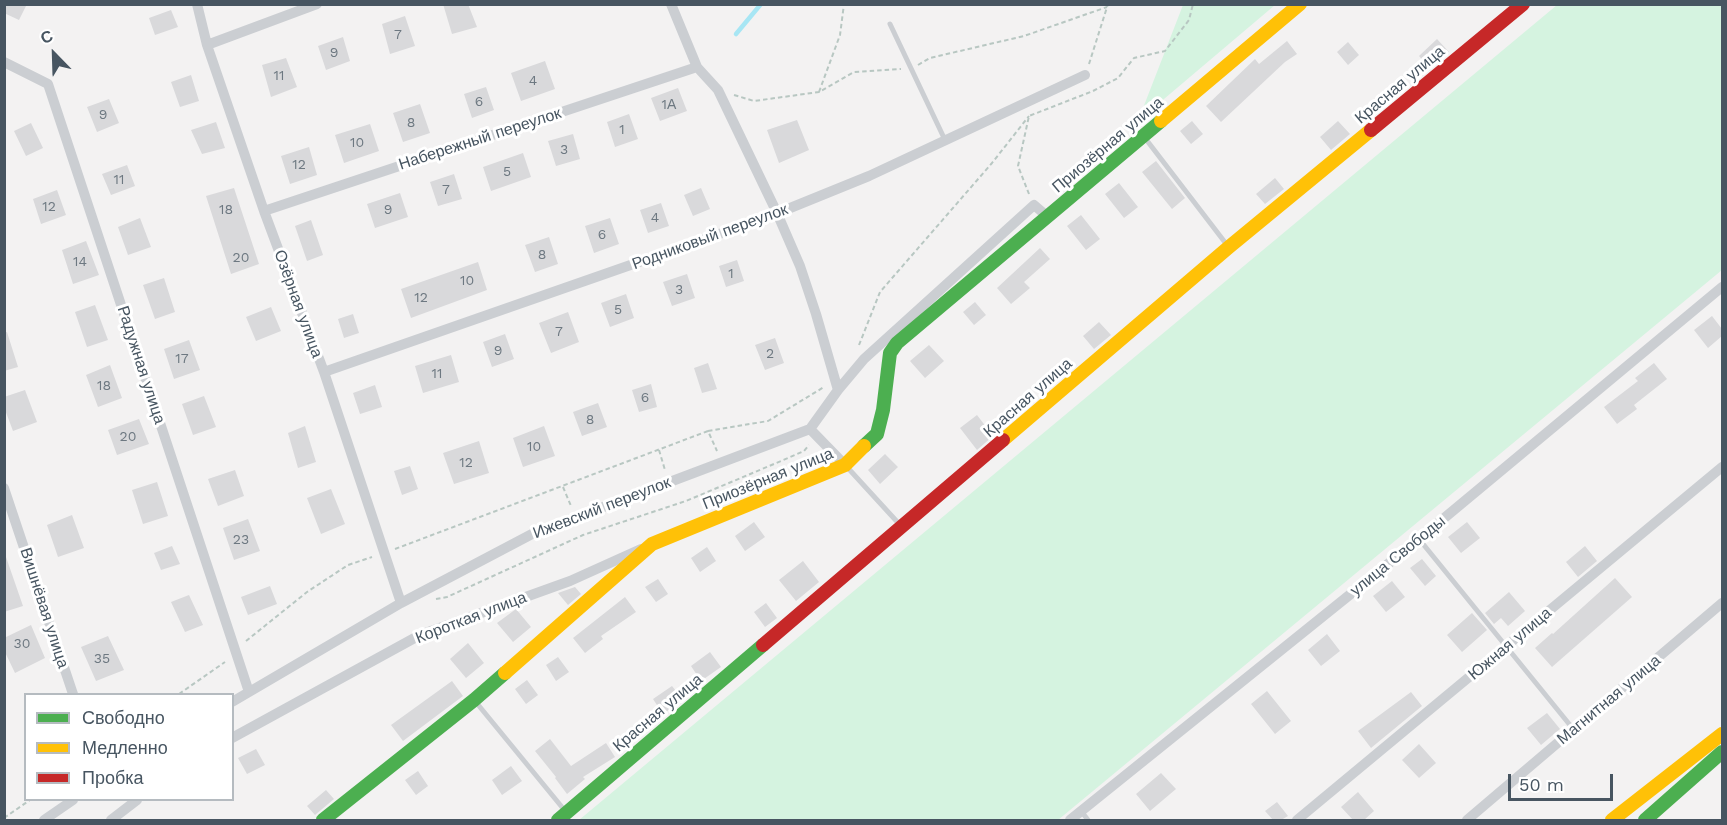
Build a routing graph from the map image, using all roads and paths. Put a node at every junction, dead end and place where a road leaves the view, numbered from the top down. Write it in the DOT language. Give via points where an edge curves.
graph roads {
  1 [pos="198,4"];
  2 [pos="317,4"];
  3 [pos="671,4"];
  4 [pos="844,4"];
  5 [pos="1108,4"];
  6 [pos="1192,4"];
  7 [pos="1300,4"];
  8 [pos="1523,4"];
  9 [pos="890,24"];
  10 [pos="207,45"];
  11 [pos="4,62"];
  12 [pos="697,67"];
  13 [pos="1085,75"];
  14 [pos="819,92"];
  15 [pos="1031,101"];
  16 [pos="1029,116"];
  17 [pos="1144,136"];
  18 [pos="945,140"];
  19 [pos="1034,205"];
  20 [pos="264,211"];
  21 [pos="777,213"];
  22 [pos="1048,217"];
  23 [pos="1229,247"];
  24 [pos="1722,287"];
  25 [pos="854,350"];
  26 [pos="324,372"];
  27 [pos="836,385"];
  28 [pos="810,429"];
  29 [pos="708,431"];
  30 [pos="658,450"];
  31 [pos="721,462"];
  32 [pos="845,465"];
  33 [pos="1722,467"];
  34 [pos="669,482"];
  35 [pos="563,487"];
  36 [pos="4,488"];
  37 [pos="575,518"];
  38 [pos="902,527"];
  39 [pos="1419,539"];
  40 [pos="652,544"];
  41 [pos="384,553"];
  42 [pos="428,600"];
  43 [pos="401,603"];
  44 [pos="1722,603"];
  45 [pos="1506,647"];
  46 [pos="235,650"];
  47 [pos="249,692"];
  48 [pos="73,693"];
  49 [pos="180,693"];
  50 [pos="474,700"];
  51 [pos="234,701"];
  52 [pos="1574,730"];
  53 [pos="1722,734"];
  54 [pos="234,737"];
  55 [pos="1722,752"];
  56 [pos="29,801"];
  57 [pos="72,801"];
  58 [pos="136,801"];
  59 [pos="1081,811"];
  60 [pos="562,817"];
  61 [pos="4,818"];
  62 [pos="44,820"];
  63 [pos="111,820"];
  64 [pos="323,820"];
  65 [pos="1070,820"];
  66 [pos="1088,820"];
  67 [pos="1298,820"];
  68 [pos="1467,820"];
  69 [pos="1612,820"];
  70 [pos="1645,820"];
  1 -- 10 [label="street, Озёрная улица"];
  2 -- 10 [label="street"];
  3 -- 12 [label="street"];
  4 -- 14 [label="path" via="840,34"];
  5 -- 13 [label="path"];
  6 -- 16 [label="path" via="1189,20 1165,51 1134,58 1118,78"];
  7 -- 17 [label="street, Приозёрная улица"];
  8 -- 23 [label="street, Красная улица"];
  9 -- 18 [label="lane"];
  10 -- 20 [label="street, Озёрная улица"];
  11 -- 46 [label="street, Радужная улица" via="48,84"];
  12 -- 20 [label="street, Набережный переулок"];
  12 -- 21 [label="street" via="718,90"];
  13 -- 15 [label="street, Родниковый переулок"];
  15 -- 16 [label="path"];
  15 -- 18 [label="street, Родниковый переулок"];
  16 -- 19 [label="path" via="1018,166"];
  16 -- 25 [label="path" via="880,291 861,343"];
  17 -- 22 [label="street, Приозёрная улица"];
  17 -- 23 [label="lane"];
  18 -- 21 [label="street, Родниковый переулок"];
  19 -- 22 [label="street"];
  19 -- 27 [label="street"];
  20 -- 26 [label="street, Озёрная улица"];
  21 -- 26 [label="street, Родниковый переулок"];
  21 -- 27 [label="street" via="807,285"];
  22 -- 32 [label="street, Приозёрная улица" via="897,343 890,353 884,410 877,434"];
  23 -- 38 [label="street, Красная улица"];
  24 -- 39 [label="street, улица Свободы"];
  26 -- 41 [label="street, Озёрная улица"];
  27 -- 28 [label="street"];
  27 -- 29 [label="path" via="768,421"];
  28 -- 31 [label="street, Ижевский переулок"];
  28 -- 32 [label="street"];
  28 -- 42 [label="path" via="812,442 804,451 686,501 582,535 447,597"];
  29 -- 30 [label="path"];
  29 -- 31 [label="path"];
  30 -- 34 [label="path"];
  30 -- 35 [label="path"];
  31 -- 34 [label="street, Ижевский переулок"];
  32 -- 38 [label="lane"];
  32 -- 40 [label="street, Приозёрная улица"];
  33 -- 45 [label="street, Южная улица"];
  34 -- 37 [label="street, Ижевский переулок"];
  35 -- 37 [label="path"];
  35 -- 41 [label="path"];
  36 -- 48 [label="street, Вишнёвая улица"];
  37 -- 43 [label="street, Ижевский переулок" via="532,534"];
  38 -- 60 [label="street, Красная улица"];
  39 -- 45 [label="lane"];
  39 -- 59 [label="street, улица Свободы"];
  40 -- 50 [label="street, Приозёрная улица"];
  40 -- 54 [label="street, Короткая улица" via="570,581 420,635"];
  41 -- 43 [label="street, Озёрная улица"];
  41 -- 46 [label="path" via="340,570"];
  43 -- 47 [label="street, Ижевский переулок"];
  44 -- 52 [label="street, Магнитная улица"];
  45 -- 52 [label="lane"];
  45 -- 67 [label="street, Южная улица"];
  46 -- 47 [label="street, Радужная улица"];
  46 -- 49 [label="path" via="226,662"];
  47 -- 51 [label="street, Ижевский переулок"];
  50 -- 60 [label="lane"];
  50 -- 64 [label="street, Приозёрная улица"];
  52 -- 68 [label="street, Магнитная улица"];
  53 -- 69 [label="street"];
  55 -- 70 [label="street"];
  56 -- 61 [label="path"];
  57 -- 62 [label="street"];
  58 -- 63 [label="street"];
  59 -- 65 [label="street, улица Свободы"];
  59 -- 66 [label="lane"];
}
